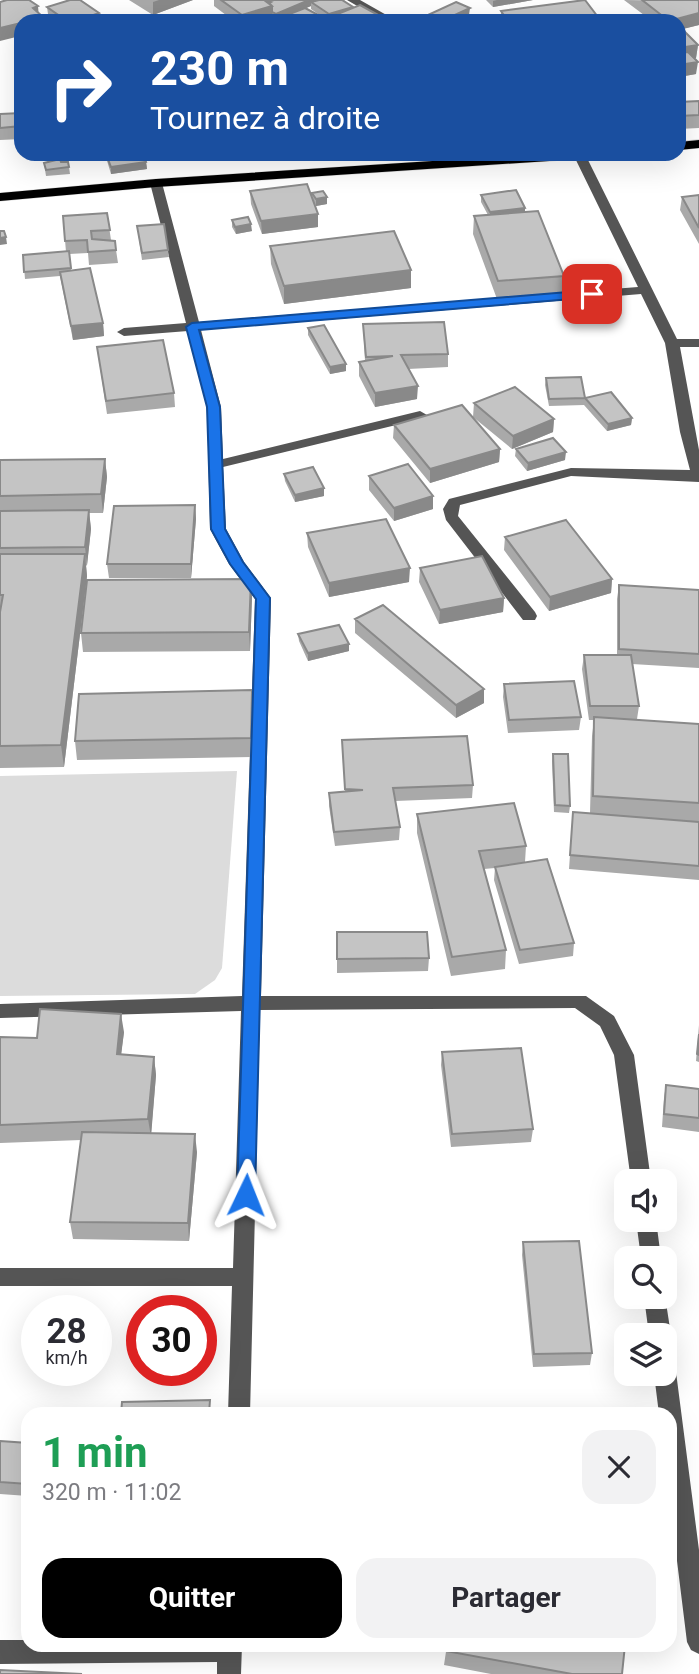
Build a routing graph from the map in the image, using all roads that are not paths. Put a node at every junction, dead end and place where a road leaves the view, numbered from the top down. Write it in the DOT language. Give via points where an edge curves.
graph roads {
  1 [pos="352,0"];
  2 [pos="378,14"];
  3 [pos="489,161"];
  4 [pos="583,161"];
  5 [pos="156,183"];
  6 [pos="0,197"];
  7 [pos="646,290"];
  8 [pos="192,327"];
  9 [pos="124,332"];
  10 [pos="672,343"];
  11 [pos="699,343"];
  12 [pos="419,415"];
  13 [pos="215,465"];
  14 [pos="699,476"];
  15 [pos="529,616"];
  16 [pos="252,1003"];
  17 [pos="0,1011"];
  18 [pos="639,1169"];
  19 [pos="0,1277"];
  20 [pos="244,1277"];
  21 [pos="667,1386"];
  22 [pos="239,1407"];
  23 [pos="671,1407"];
  24 [pos="677,1448"];
  25 [pos="694,1556"];
  26 [pos="699,1642"];
  27 [pos="38,1652"];
  28 [pos="230,1652"];
  29 [pos="0,1653"];
  30 [pos="229,1674"];
  1 -- 2 [label="street"];
  3 -- 5 [label="main road"];
  4 -- 7 [label="street"];
  5 -- 6 [label="main road"];
  5 -- 8 [label="street"];
  7 -- 8 [label="street"];
  7 -- 10 [label="street"];
  8 -- 9 [label="street"];
  8 -- 13 [label="street" via="214,407"];
  10 -- 11 [label="street"];
  10 -- 14 [label="street"];
  12 -- 13 [label="street"];
  13 -- 16 [label="street" via="218,529 263,598"];
  14 -- 15 [label="street" via="571,472 454,502 451,517"];
  16 -- 17 [label="street"];
  16 -- 18 [label="street" via="579,1001 607,1021 624,1055"];
  16 -- 20 [label="street"];
  19 -- 20 [label="street"];
  20 -- 22 [label="street"];
  21 -- 23 [label="street"];
  24 -- 25 [label="street"];
  25 -- 26 [label="street"];
  27 -- 29 [label="street"];
  28 -- 30 [label="street"];
}
